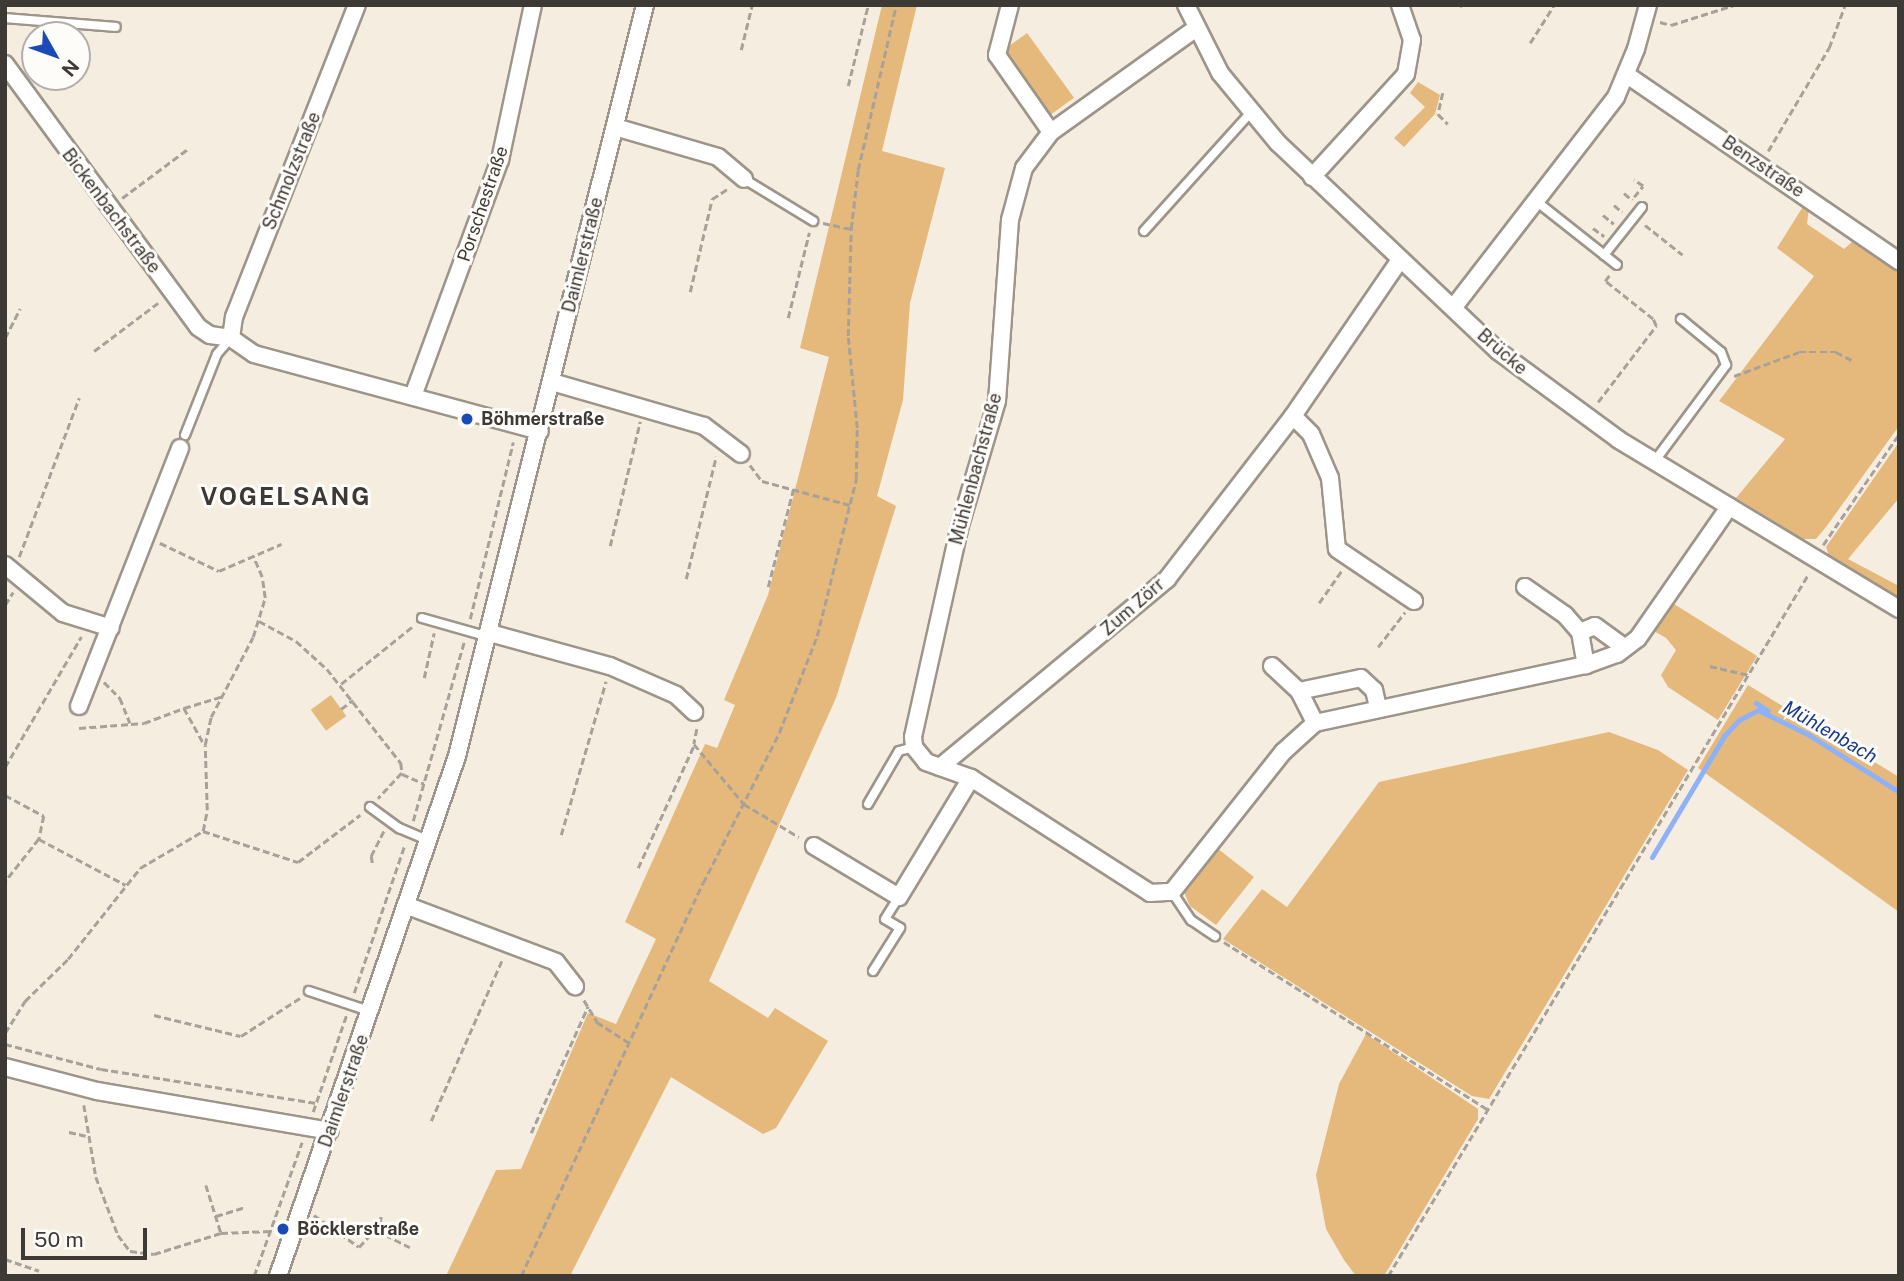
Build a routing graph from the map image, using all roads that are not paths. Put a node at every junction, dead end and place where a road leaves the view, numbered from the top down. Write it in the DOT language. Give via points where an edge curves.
graph roads {
  1 [pos="358,5"];
  2 [pos="533,5"];
  3 [pos="645,5"];
  4 [pos="1010,5"];
  5 [pos="1186,5"];
  6 [pos="1400,5"];
  7 [pos="1646,12"];
  8 [pos="5,19"];
  9 [pos="116,27"];
  10 [pos="1195,29"];
  11 [pos="5,64"];
  12 [pos="1627,75"];
  13 [pos="1251,112"];
  14 [pos="615,127"];
  15 [pos="1051,131"];
  16 [pos="1312,177"];
  17 [pos="744,179"];
  18 [pos="1536,201"];
  19 [pos="1642,207"];
  20 [pos="813,221"];
  21 [pos="1144,231"];
  22 [pos="1604,255"];
  23 [pos="1400,260"];
  24 [pos="1899,261"];
  25 [pos="1617,265"];
  26 [pos="1453,309"];
  27 [pos="1681,319"];
  28 [pos="231,338"];
  29 [pos="552,382"];
  30 [pos="413,396"];
  31 [pos="1293,416"];
  32 [pos="540,431"];
  33 [pos="183,441"];
  34 [pos="741,454"];
  35 [pos="1654,461"];
  36 [pos="1729,507"];
  37 [pos="9,569"];
  38 [pos="1525,587"];
  39 [pos="1413,601"];
  40 [pos="1899,609"];
  41 [pos="422,618"];
  42 [pos="111,628"];
  43 [pos="1580,632"];
  44 [pos="490,635"];
  45 [pos="1625,648"];
  46 [pos="1586,665"];
  47 [pos="1272,666"];
  48 [pos="1299,691"];
  49 [pos="79,706"];
  50 [pos="1378,707"];
  51 [pos="694,712"];
  52 [pos="1315,723"];
  53 [pos="914,747"];
  54 [pos="940,767"];
  55 [pos="971,778"];
  56 [pos="868,804"];
  57 [pos="370,807"];
  58 [pos="429,841"];
  59 [pos="814,846"];
  60 [pos="1172,892"];
  61 [pos="899,897"];
  62 [pos="408,906"];
  63 [pos="1215,936"];
  64 [pos="873,971"];
  65 [pos="575,985"];
  66 [pos="309,991"];
  67 [pos="372,1012"];
  68 [pos="5,1067"];
  69 [pos="330,1131"];
  70 [pos="278,1276"];
  1 -- 28 [label="street, Schmolzstraße" via="234,317"];
  2 -- 30 [label="street, Porschestraße" via="500,160"];
  3 -- 14 [label="street, Daimlerstraße"];
  4 -- 15 [label="street" via="997,55"];
  5 -- 10 [label="street, Brücke"];
  6 -- 16 [label="street" via="1412,40 1406,74"];
  7 -- 12 [label="street"];
  8 -- 9 [label="lane"];
  10 -- 13 [label="street, Brücke" via="1220,73"];
  10 -- 15 [label="street, Mühlenbachstraße"];
  11 -- 28 [label="street, Bickenbachstraße" via="204,332"];
  12 -- 18 [label="street" via="1616,97"];
  12 -- 24 [label="street, Benzstraße"];
  13 -- 16 [label="street, Brücke"];
  13 -- 21 [label="lane"];
  14 -- 17 [label="street" via="694,147 718,157"];
  14 -- 29 [label="street, Daimlerstraße"];
  15 -- 53 [label="street, Mühlenbachstraße" via="1024,169 1016,191 997,401 960,524"];
  16 -- 23 [label="street, Brücke"];
  17 -- 20 [label="lane"];
  18 -- 22 [label="lane"];
  18 -- 26 [label="street"];
  19 -- 22 [label="lane"];
  22 -- 25 [label="lane"];
  23 -- 26 [label="street, Brücke"];
  23 -- 31 [label="street, Zum Zörr"];
  26 -- 35 [label="street, Brücke" via="1507,359"];
  27 -- 35 [label="lane" via="1724,355 1727,365"];
  28 -- 30 [label="street" via="254,354"];
  28 -- 33 [label="lane" via="217,354"];
  29 -- 32 [label="street, Daimlerstraße"];
  29 -- 34 [label="street" via="644,406 722,435"];
  30 -- 32 [label="street"];
  31 -- 39 [label="street" via="1311,434 1330,478 1336,500 1333,539 1349,560"];
  31 -- 54 [label="street, Zum Zörr" via="1167,579"];
  32 -- 44 [label="street, Daimlerstraße"];
  33 -- 42 [label="street"];
  35 -- 36 [label="street, Brücke"];
  36 -- 40 [label="street, Brücke"];
  36 -- 45 [label="street" via="1638,638"];
  37 -- 42 [label="street" via="54,608"];
  38 -- 43 [label="street" via="1565,615"];
  41 -- 44 [label="lane"];
  42 -- 49 [label="street"];
  43 -- 45 [label="street" via="1595,626"];
  43 -- 46 [label="street"];
  44 -- 51 [label="street" via="610,666 677,695"];
  44 -- 58 [label="street, Daimlerstraße"];
  45 -- 46 [label="street"];
  46 -- 50 [label="street"];
  47 -- 48 [label="street"];
  48 -- 50 [label="street" via="1361,678 1374,690"];
  48 -- 52 [label="street"];
  50 -- 52 [label="street"];
  52 -- 60 [label="street" via="1283,752"];
  53 -- 54 [label="street" via="926,762"];
  53 -- 56 [label="lane" via="899,751"];
  54 -- 55 [label="street"];
  55 -- 60 [label="street" via="1134,884 1150,892"];
  55 -- 61 [label="street"];
  57 -- 58 [label="lane"];
  58 -- 62 [label="street, Daimlerstraße"];
  59 -- 61 [label="street"];
  60 -- 63 [label="lane" via="1191,920"];
  61 -- 64 [label="lane" via="886,919 900,928"];
  62 -- 65 [label="street" via="556,962"];
  62 -- 67 [label="street, Daimlerstraße"];
  66 -- 67 [label="lane"];
  67 -- 69 [label="street, Daimlerstraße"];
  68 -- 69 [label="street" via="83,1088"];
  69 -- 70 [label="street, Daimlerstraße"];
}
